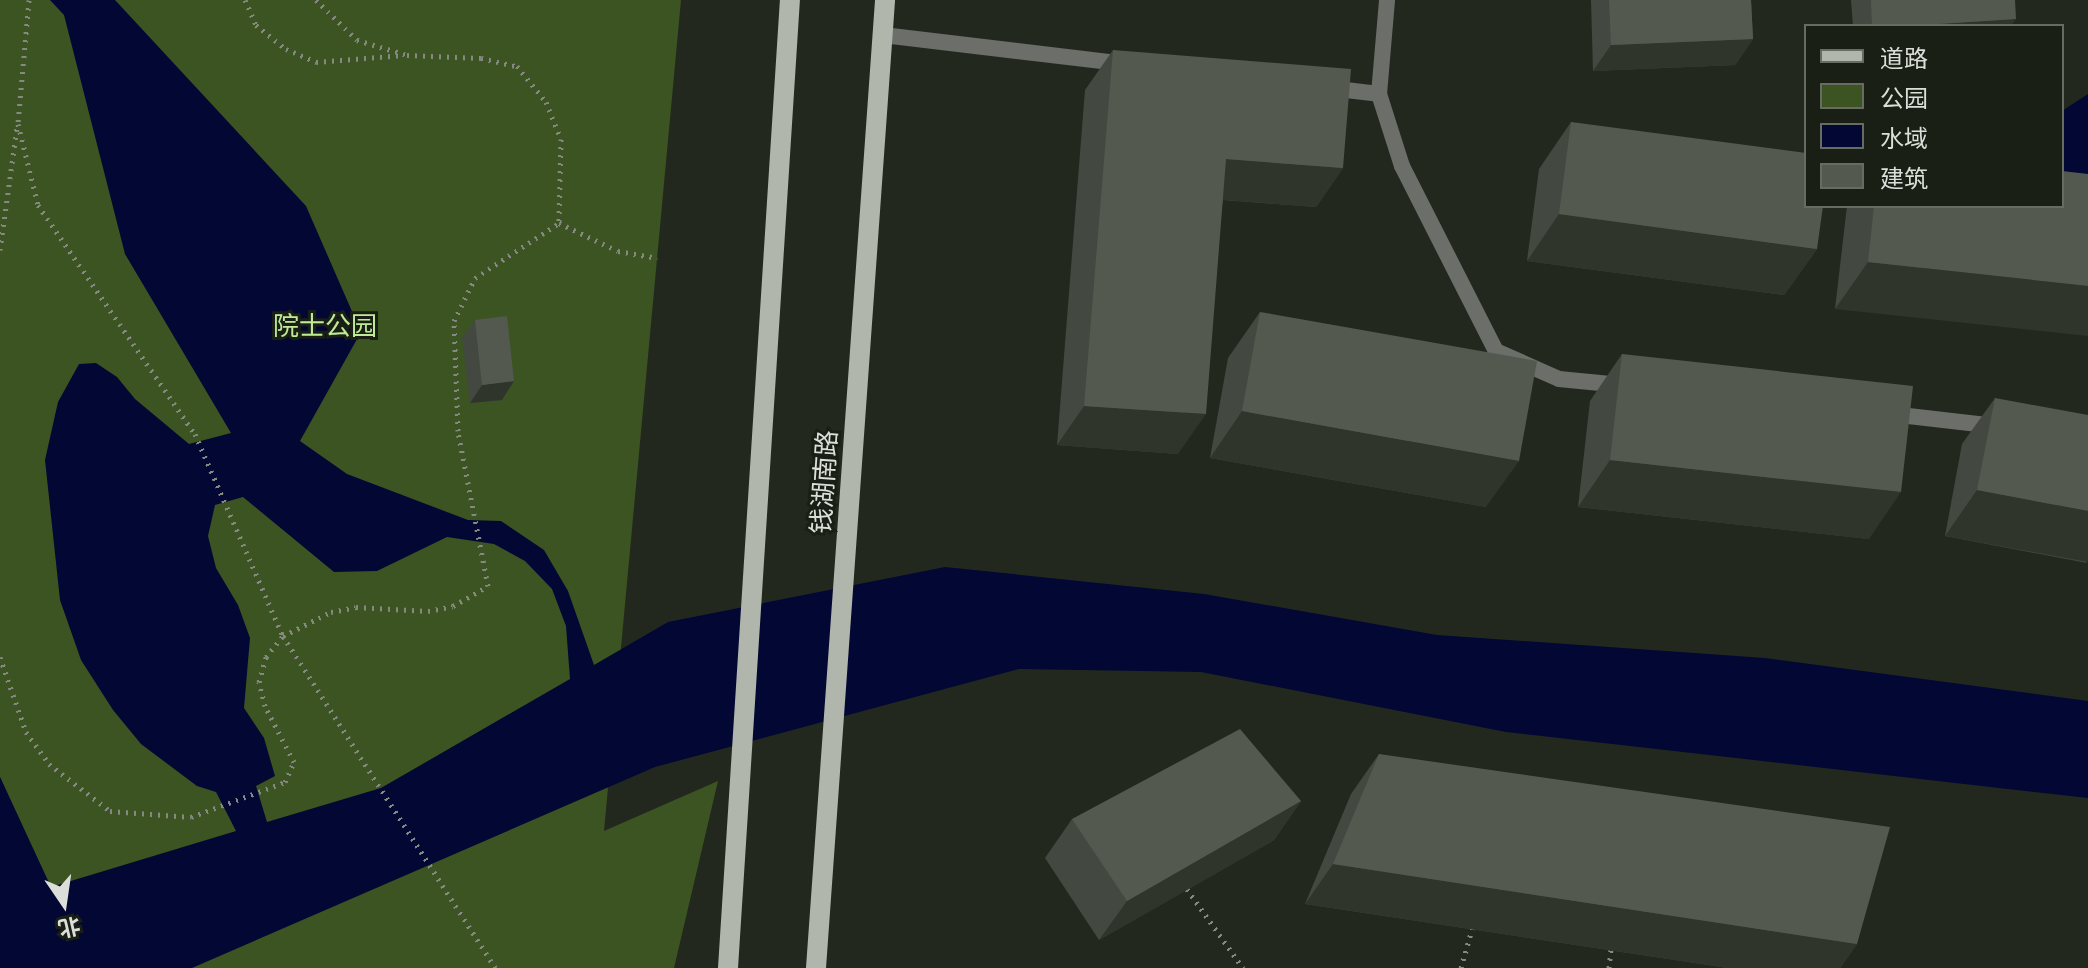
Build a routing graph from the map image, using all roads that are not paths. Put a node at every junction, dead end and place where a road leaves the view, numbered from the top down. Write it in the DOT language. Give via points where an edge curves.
graph roads {
  1 [pos="790,0"];
  2 [pos="885,0"];
  3 [pos="1387,0"];
  4 [pos="883,35"];
  5 [pos="1146,66"];
  6 [pos="1317,87"];
  7 [pos="1379,94"];
  8 [pos="1638,387"];
  9 [pos="1872,412"];
  10 [pos="2011,427"];
  11 [pos="728,968"];
  12 [pos="816,968"];
  1 -- 11 [label="main road"];
  2 -- 4 [label="main road, 钱湖南路"];
  3 -- 7 [label="lane"];
  4 -- 5 [label="lane"];
  4 -- 12 [label="main road, 钱湖南路"];
  6 -- 7 [label="lane"];
  7 -- 8 [label="lane" via="1402,166 1496,351 1559,379"];
  9 -- 10 [label="lane"];
}
